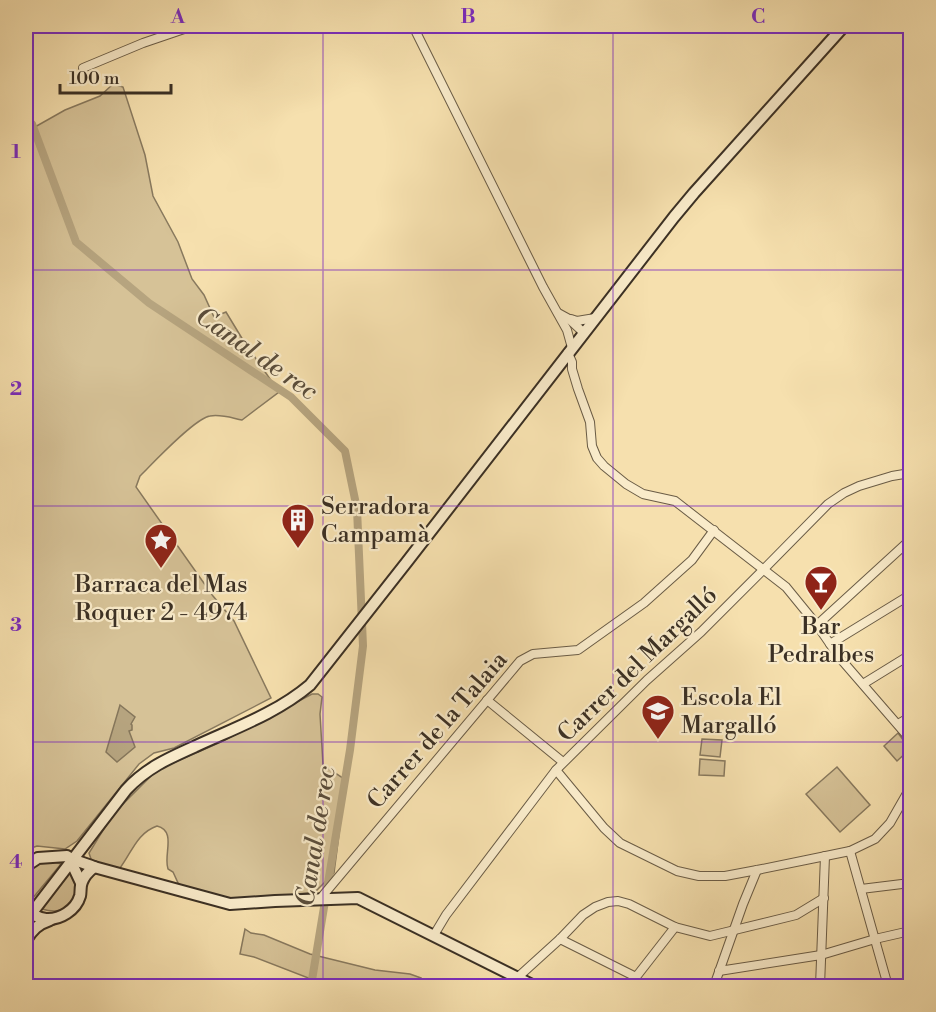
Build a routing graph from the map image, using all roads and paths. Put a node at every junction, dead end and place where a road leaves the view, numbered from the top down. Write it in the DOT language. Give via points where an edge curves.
graph roads {
  1 [pos="193,26"];
  2 [pos="413,26"];
  3 [pos="844,26"];
  4 [pos="83,68"];
  5 [pos="558,313"];
  6 [pos="596,318"];
  7 [pos="569,319"];
  8 [pos="567,330"];
  9 [pos="584,333"];
  10 [pos="570,351"];
  11 [pos="910,473"];
  12 [pos="714,530"];
  13 [pos="910,540"];
  14 [pos="764,569"];
  15 [pos="910,595"];
  16 [pos="817,625"];
  17 [pos="830,644"];
  18 [pos="910,655"];
  19 [pos="863,684"];
  20 [pos="488,700"];
  21 [pos="910,717"];
  22 [pos="898,724"];
  23 [pos="910,739"];
  24 [pos="563,762"];
  25 [pos="556,770"];
  26 [pos="910,788"];
  27 [pos="850,851"];
  28 [pos="825,856"];
  29 [pos="72,860"];
  30 [pos="26,866"];
  31 [pos="94,867"];
  32 [pos="757,870"];
  33 [pos="81,883"];
  34 [pos="910,883"];
  35 [pos="861,889"];
  36 [pos="824,898"];
  37 [pos="320,899"];
  38 [pos="28,911"];
  39 [pos="54,919"];
  40 [pos="675,927"];
  41 [pos="26,928"];
  42 [pos="733,930"];
  43 [pos="910,932"];
  44 [pos="434,935"];
  45 [pos="560,939"];
  46 [pos="874,939"];
  47 [pos="26,940"];
  48 [pos="821,955"];
  49 [pos="719,971"];
  50 [pos="636,977"];
  51 [pos="517,978"];
  52 [pos="910,984"];
  53 [pos="534,987"];
  54 [pos="628,987"];
  55 [pos="714,987"];
  56 [pos="820,987"];
  57 [pos="888,987"];
  58 [pos="902,987"];
  1 -- 4 [label="street"];
  2 -- 5 [label="street"];
  3 -- 6 [label="street" via="694,193"];
  5 -- 7 [label="street"];
  5 -- 8 [label="street"];
  6 -- 7 [label="street"];
  6 -- 9 [label="street"];
  7 -- 9 [label="street"];
  8 -- 9 [label="street"];
  8 -- 10 [label="street"];
  9 -- 10 [label="street"];
  10 -- 12 [label="street" via="597,458 626,484 643,494 675,501"];
  10 -- 29 [label="street" via="310,685 265,714 141,774"];
  11 -- 14 [label="street, Carrer del Margalló" via="844,493 828,504"];
  12 -- 14 [label="street"];
  12 -- 20 [label="street, Carrer de la Talaia" via="692,560 644,603 578,650 533,654 520,661"];
  13 -- 16 [label="street"];
  14 -- 16 [label="street" via="786,587"];
  14 -- 24 [label="street, Carrer del Margalló"];
  15 -- 17 [label="street"];
  16 -- 17 [label="street"];
  17 -- 19 [label="street"];
  18 -- 19 [label="street"];
  19 -- 22 [label="street"];
  20 -- 24 [label="street"];
  20 -- 37 [label="street, Carrer de la Talaia"];
  21 -- 22 [label="street"];
  22 -- 23 [label="street"];
  24 -- 25 [label="street, Carrer del Margalló"];
  25 -- 32 [label="street" via="620,843 677,871 699,876"];
  25 -- 44 [label="street, Carrer del Margalló"];
  26 -- 27 [label="street" via="890,823 875,839"];
  27 -- 28 [label="street"];
  27 -- 35 [label="street"];
  28 -- 32 [label="street"];
  28 -- 36 [label="street"];
  29 -- 30 [label="street" via="53,856 38,858"];
  29 -- 31 [label="street"];
  29 -- 33 [label="street"];
  29 -- 38 [label="street"];
  31 -- 33 [label="street"];
  31 -- 37 [label="street" via="230,904"];
  32 -- 42 [label="street"];
  33 -- 39 [label="street" via="74,908"];
  34 -- 35 [label="street"];
  35 -- 46 [label="street"];
  36 -- 42 [label="street" via="796,915"];
  36 -- 48 [label="street"];
  37 -- 44 [label="street" via="358,898"];
  38 -- 39 [label="street"];
  38 -- 41 [label="street"];
  39 -- 47 [label="street" via="41,923"];
  40 -- 42 [label="street" via="710,936"];
  40 -- 45 [label="street" via="629,904 608,902 583,915"];
  40 -- 50 [label="street"];
  42 -- 49 [label="street"];
  43 -- 46 [label="street"];
  44 -- 51 [label="street"];
  45 -- 50 [label="street"];
  45 -- 51 [label="street"];
  46 -- 48 [label="street"];
  46 -- 57 [label="street"];
  48 -- 49 [label="street"];
  48 -- 56 [label="street"];
  49 -- 55 [label="street"];
  50 -- 54 [label="street"];
  51 -- 53 [label="street"];
  52 -- 58 [label="street"];
}
